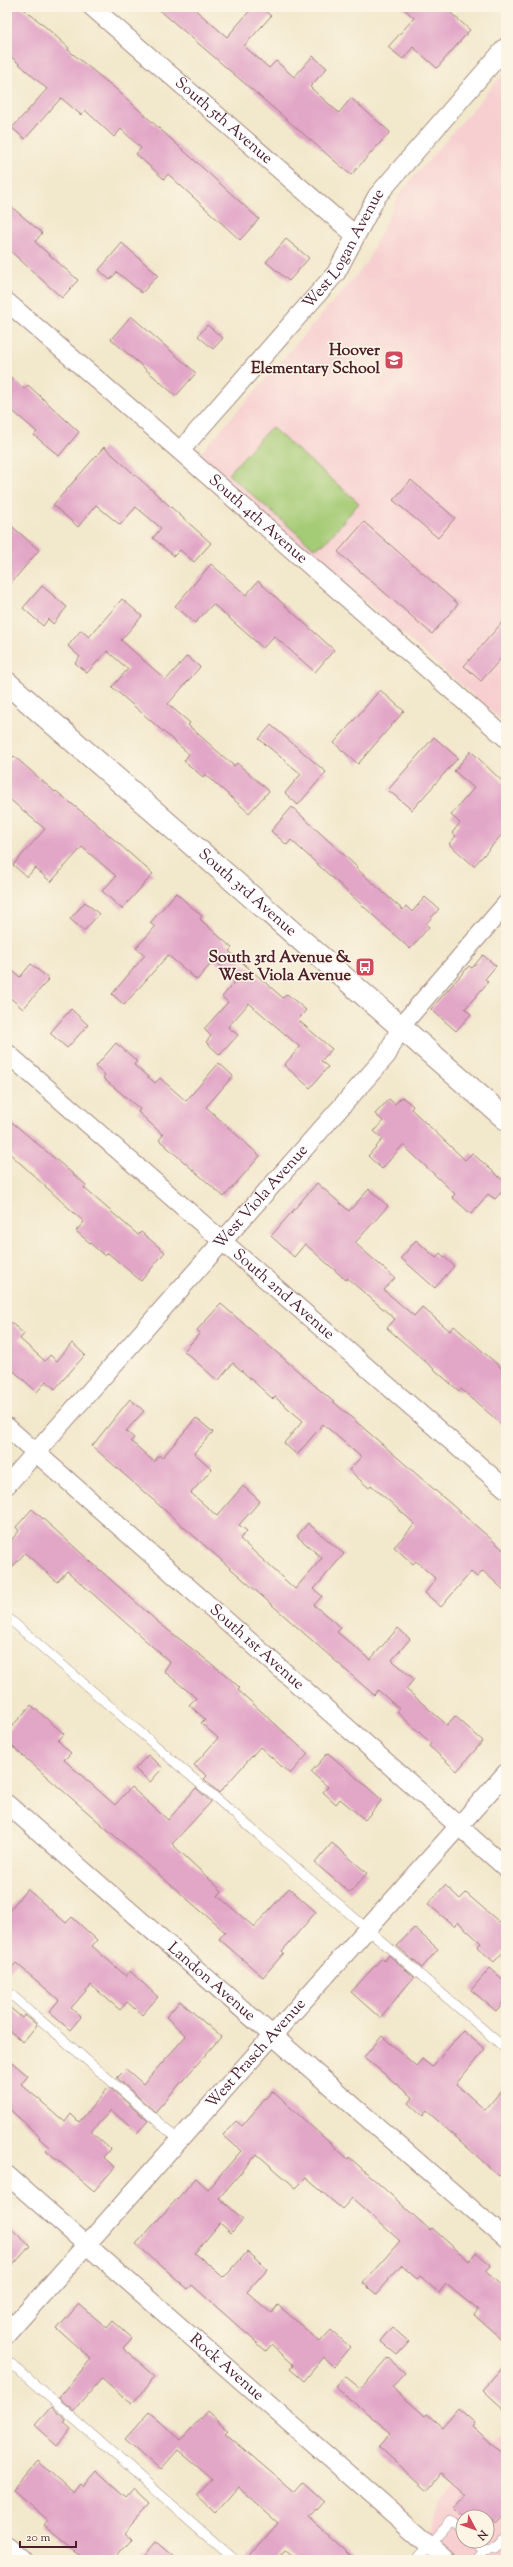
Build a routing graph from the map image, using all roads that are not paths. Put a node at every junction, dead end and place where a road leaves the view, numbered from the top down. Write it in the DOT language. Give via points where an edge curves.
graph roads {
  1 [pos="92,7"];
  2 [pos="506,47"];
  3 [pos="355,236"];
  4 [pos="7,302"];
  5 [pos="180,451"];
  6 [pos="7,683"];
  7 [pos="506,738"];
  8 [pos="506,904"];
  9 [pos="401,1026"];
  10 [pos="7,1053"];
  11 [pos="506,1119"];
  12 [pos="221,1240"];
  13 [pos="7,1427"];
  14 [pos="36,1452"];
  15 [pos="7,1485"];
  16 [pos="506,1489"];
  17 [pos="7,1617"];
  18 [pos="506,1773"];
  19 [pos="7,1804"];
  20 [pos="459,1827"];
  21 [pos="506,1868"];
  22 [pos="367,1929"];
  23 [pos="7,1991"];
  24 [pos="272,2036"];
  25 [pos="506,2049"];
  26 [pos="179,2140"];
  27 [pos="7,2175"];
  28 [pos="506,2240"];
  29 [pos="86,2244"];
  30 [pos="7,2334"];
  31 [pos="7,2360"];
  32 [pos="455,2526"];
  33 [pos="506,2537"];
  34 [pos="429,2545"];
  35 [pos="7,2547"];
  36 [pos="482,2549"];
  37 [pos="484,2551"];
  38 [pos="22,2560"];
  39 [pos="235,2560"];
  40 [pos="416,2560"];
  41 [pos="446,2560"];
  42 [pos="475,2560"];
  1 -- 3 [label="street, South 5th Avenue"];
  2 -- 3 [label="street, West Logan Avenue" via="377,196"];
  3 -- 5 [label="street, West Logan Avenue" via="336,273"];
  4 -- 5 [label="street, South 4th Avenue"];
  5 -- 7 [label="street, South 4th Avenue"];
  6 -- 9 [label="street, South 3rd Avenue"];
  8 -- 9 [label="street, West Viola Avenue"];
  9 -- 11 [label="street, South 3rd Avenue"];
  9 -- 12 [label="street, West Viola Avenue" via="387,1055"];
  10 -- 12 [label="street, South 2nd Avenue"];
  12 -- 14 [label="street, West Viola Avenue"];
  12 -- 16 [label="street, South 2nd Avenue"];
  13 -- 14 [label="street, South 1st Avenue"];
  14 -- 15 [label="street, West Viola Avenue"];
  14 -- 20 [label="street, South 1st Avenue"];
  17 -- 22 [label="lane"];
  18 -- 20 [label="street, West Prasch Avenue"];
  19 -- 24 [label="street, Landon Avenue"];
  20 -- 21 [label="street, South 1st Avenue"];
  20 -- 22 [label="street, West Prasch Avenue"];
  22 -- 24 [label="street, West Prasch Avenue"];
  22 -- 25 [label="lane"];
  23 -- 26 [label="lane"];
  24 -- 26 [label="street, West Prasch Avenue"];
  24 -- 28 [label="street, Landon Avenue"];
  26 -- 29 [label="street, West Prasch Avenue"];
  27 -- 29 [label="street, Rock Avenue"];
  29 -- 30 [label="street, West Prasch Avenue"];
  29 -- 34 [label="street, Rock Avenue"];
  31 -- 39 [label="lane"];
  32 -- 34 [label="lane" via="450,2521"];
  33 -- 37 [label="lane" via="496,2549"];
  34 -- 40 [label="lane"];
  34 -- 41 [label="street, Rock Avenue"];
  35 -- 38 [label="street"];
  36 -- 37 [label="lane"];
  37 -- 42 [label="lane"];
}
